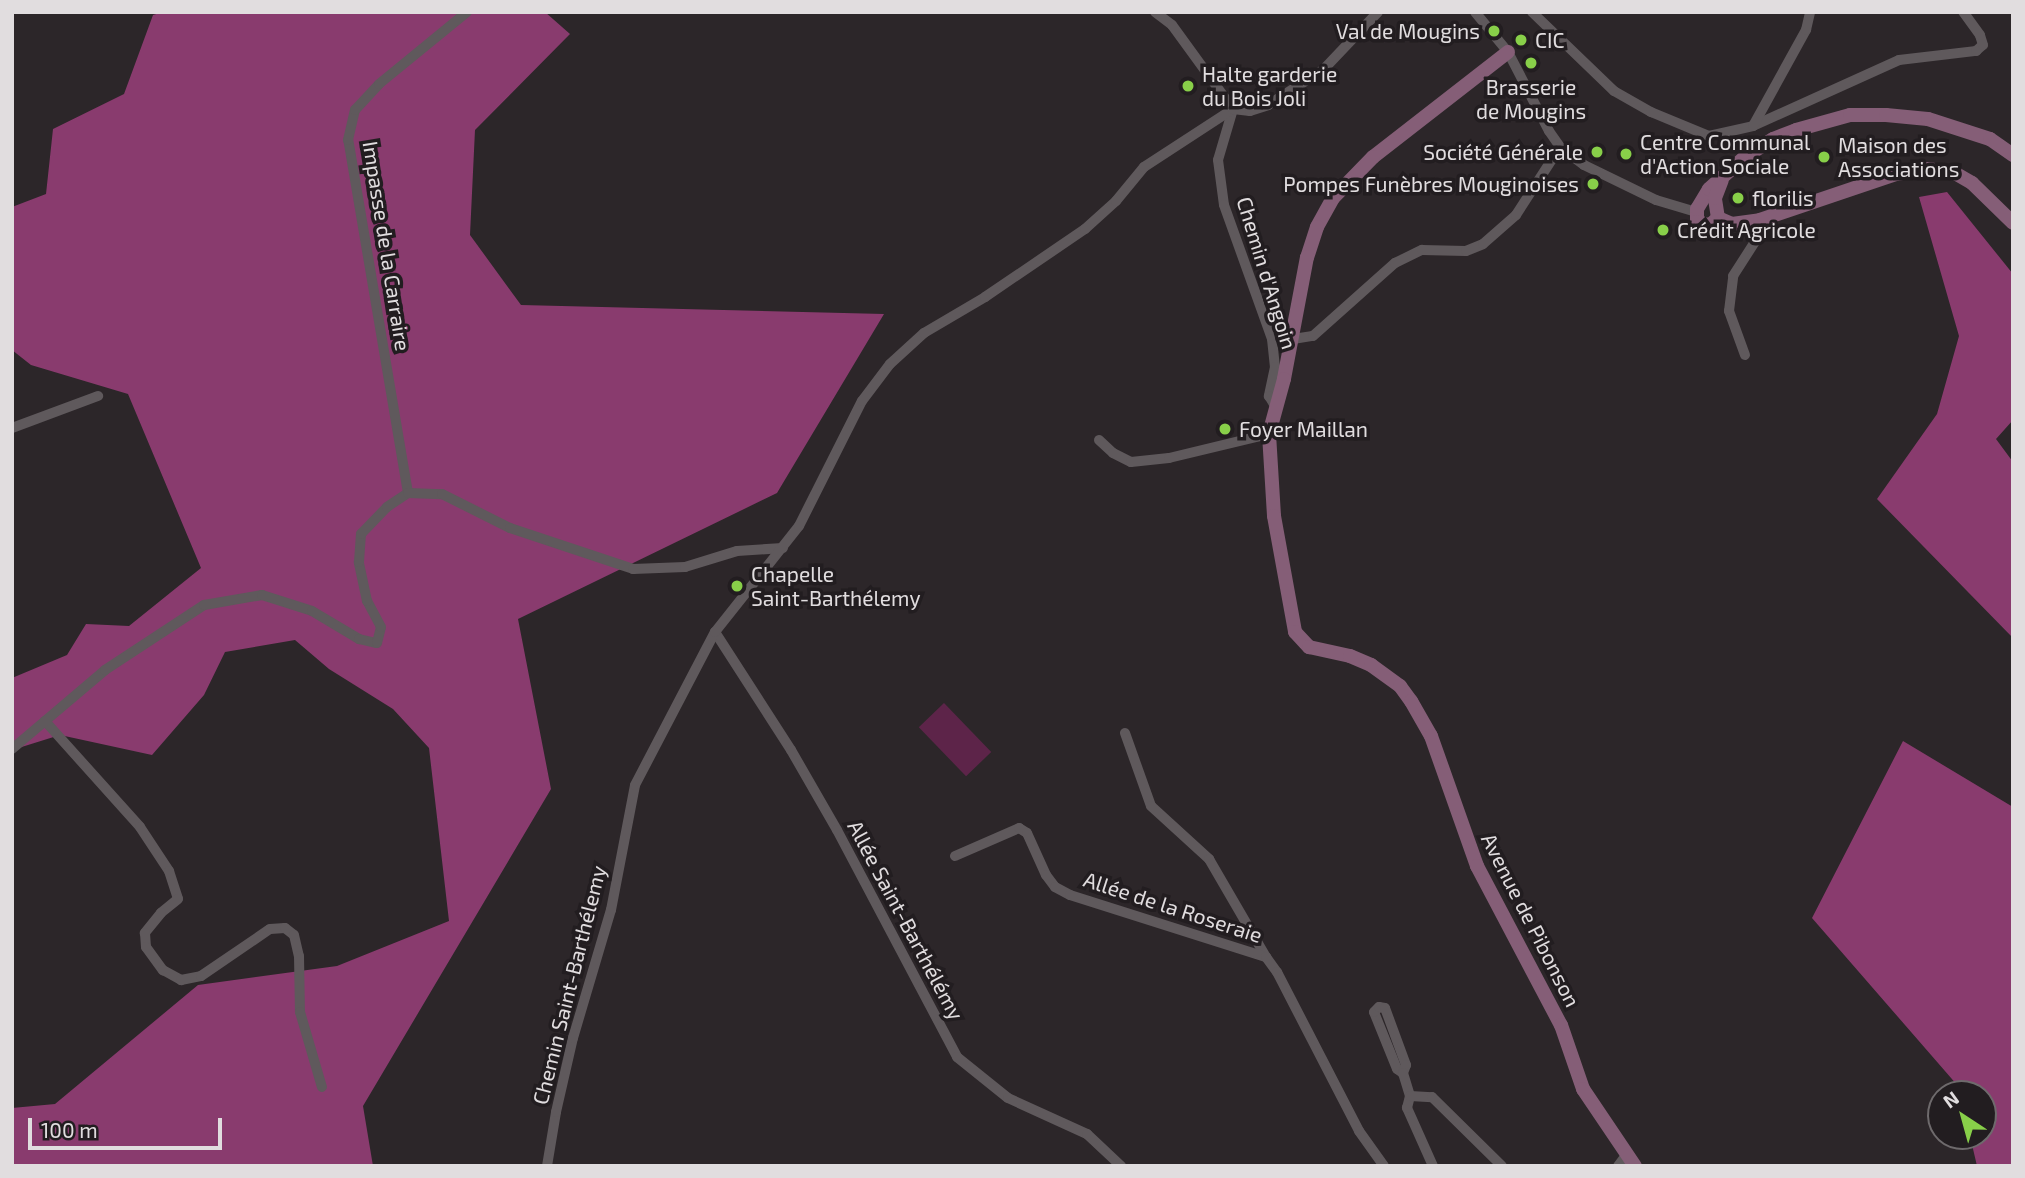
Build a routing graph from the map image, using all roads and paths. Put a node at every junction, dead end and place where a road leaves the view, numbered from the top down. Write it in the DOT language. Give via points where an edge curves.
graph roads {
  1 [pos="467,12"];
  2 [pos="1155,12"];
  3 [pos="1378,12"];
  4 [pos="1475,12"];
  5 [pos="1532,12"];
  6 [pos="1810,12"];
  7 [pos="1963,12"];
  8 [pos="1508,51"];
  9 [pos="1233,109"];
  10 [pos="1753,126"];
  11 [pos="1560,147"];
  12 [pos="2013,155"];
  13 [pos="1707,210"];
  14 [pos="1760,220"];
  15 [pos="2013,223"];
  16 [pos="1293,339"];
  17 [pos="1745,355"];
  18 [pos="98,396"];
  19 [pos="1275,406"];
  20 [pos="12,428"];
  21 [pos="1269,434"];
  22 [pos="1100,440"];
  23 [pos="408,493"];
  24 [pos="783,548"];
  25 [pos="715,632"];
  26 [pos="45,722"];
  27 [pos="1125,733"];
  28 [pos="12,749"];
  29 [pos="955,856"];
  30 [pos="1266,957"];
  31 [pos="1403,1073"];
  32 [pos="323,1087"];
  33 [pos="1410,1096"];
  34 [pos="1627,1162"];
  35 [pos="547,1166"];
  36 [pos="1121,1166"];
  37 [pos="1384,1166"];
  38 [pos="1433,1166"];
  39 [pos="1502,1166"];
  1 -- 23 [label="street, Impasse de la Carraire" via="355,110 348,140"];
  2 -- 9 [label="street" via="1172,25"];
  3 -- 9 [label="street, Chemin Saint-Barthélemy" via="1323,70 1268,105 1250,111"];
  4 -- 8 [label="street"];
  5 -- 10 [label="street" via="1614,91 1644,109 1709,136"];
  6 -- 10 [label="street" via="1806,30"];
  7 -- 10 [label="street" via="1980,35 1983,45 1976,51 1899,60"];
  8 -- 11 [label="street"];
  8 -- 16 [label="street, Avenue de Pibonson" via="1373,157 1333,198 1307,257"];
  9 -- 19 [label="street, Chemin d'Angoin" via="1218,160 1224,205 1272,339 1275,367 1269,396"];
  9 -- 24 [label="street, Chemin Saint-Barthélemy" via="1144,167 1085,229 924,333 890,364 862,401 799,526"];
  11 -- 13 [label="street" via="1656,200"];
  11 -- 16 [label="street" via="1516,215 1483,244 1466,251 1422,250 1395,263 1313,336"];
  12 -- 13 [label="street" via="1990,139 1928,119 1850,116 1773,139 1724,176"];
  13 -- 14 [label="street" via="1732,224"];
  14 -- 15 [label="street" via="1896,174 1927,169 1953,172 1972,183"];
  14 -- 17 [label="street" via="1758,237 1733,276 1729,311"];
  16 -- 19 [label="street, Avenue de Pibonson"];
  18 -- 20 [label="street"];
  19 -- 21 [label="street, Avenue de Pibonson"];
  21 -- 22 [label="street" via="1170,458 1131,462"];
  21 -- 34 [label="street, Avenue de Pibonson" via="1274,516 1295,632 1309,647 1371,665 1400,686 1411,701 1430,736 1477,866 1561,1025 1583,1089"];
  23 -- 24 [label="street" via="442,494 510,528 634,569 685,567 737,551"];
  23 -- 26 [label="street" via="361,534 359,562 364,588 381,627 377,643 359,639 312,611 262,595 204,605 105,670"];
  24 -- 25 [label="street, Chemin Saint-Barthélemy"];
  25 -- 35 [label="street, Chemin Saint-Barthélemy" via="635,785 611,911 573,1038"];
  25 -- 36 [label="street, Allée Saint-Barthélémy" via="837,830 957,1058 1008,1098 1087,1133"];
  26 -- 28 [label="street"];
  26 -- 32 [label="street" via="140,827 169,871 178,899 145,933 146,947 163,970 181,980 201,976 270,929 285,928 294,935 300,1012"];
  27 -- 30 [label="street" via="1151,806 1209,859"];
  29 -- 30 [label="street, Allée de la Roseraie" via="1019,828 1027,833 1055,887 1070,895"];
  30 -- 37 [label="street, Allée de la Roseraie" via="1359,1131"];
  31 -- 31 [label="street" via="1406,1065 1385,1008 1379,1007 1374,1012 1397,1069"];
  31 -- 33 [label="street"];
  33 -- 38 [label="street" via="1407,1108"];
  33 -- 39 [label="street" via="1433,1097"];
}
